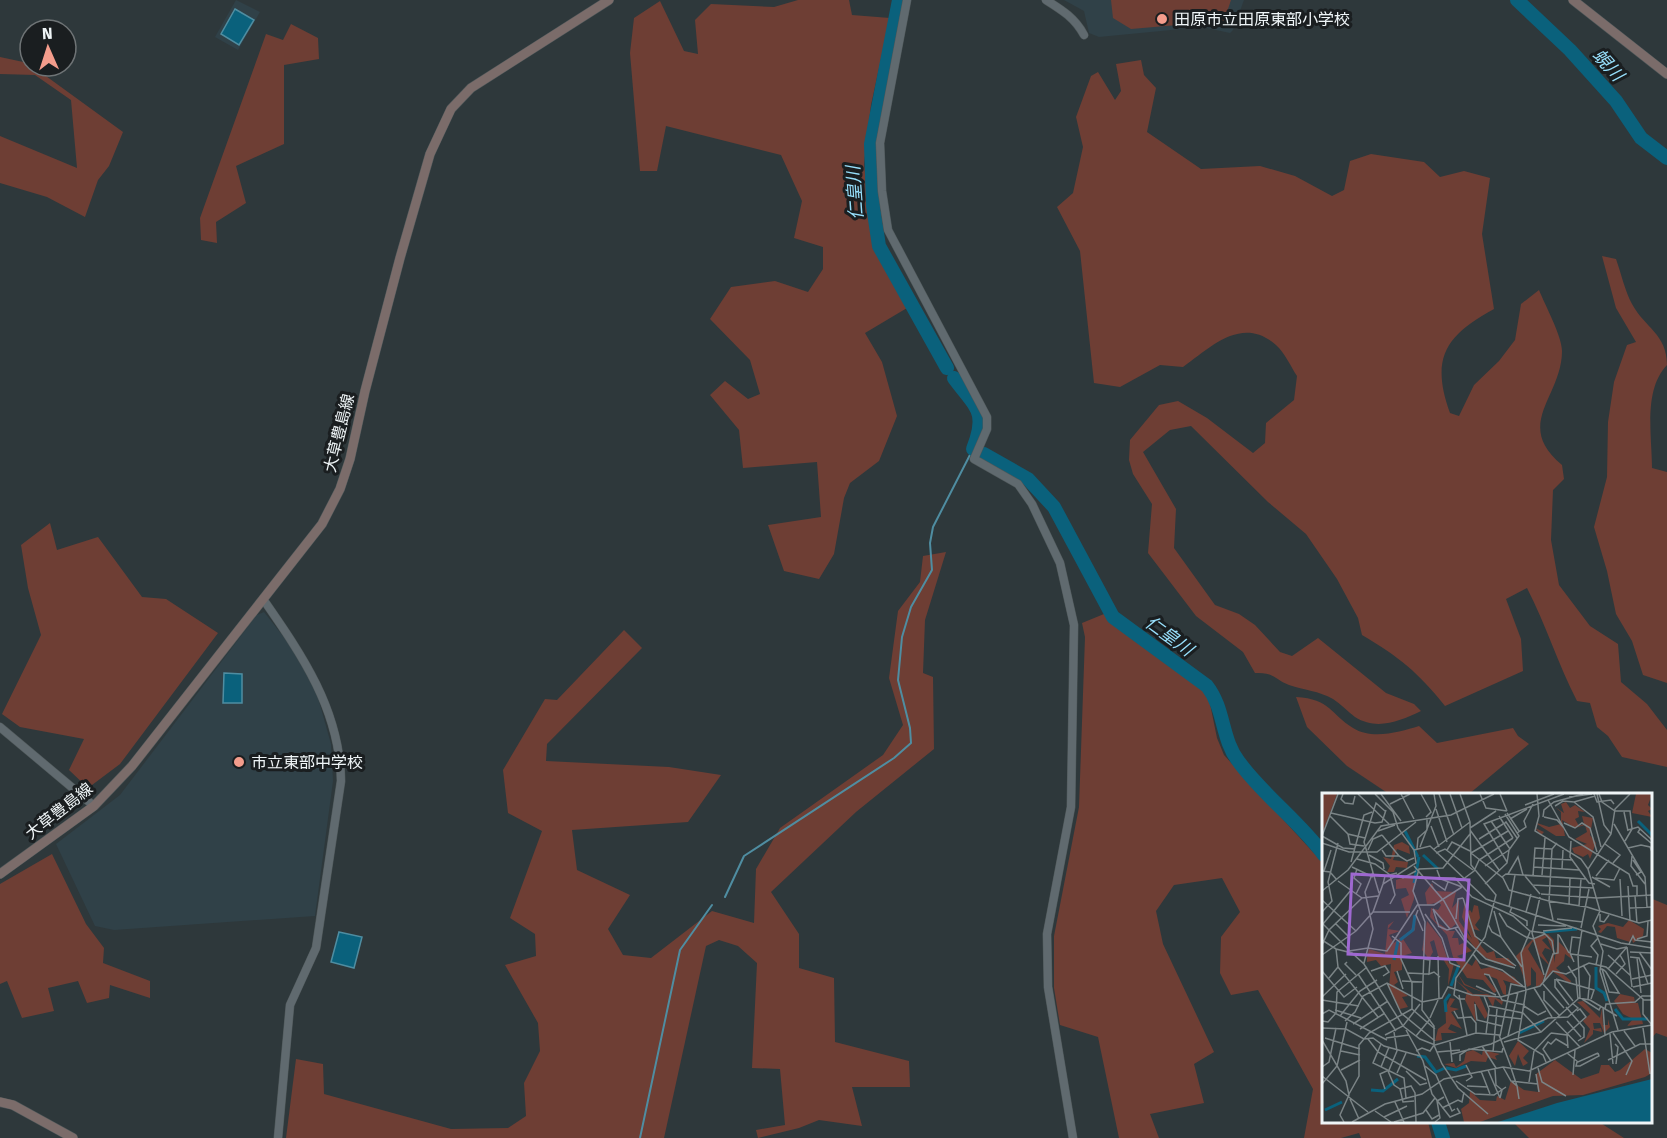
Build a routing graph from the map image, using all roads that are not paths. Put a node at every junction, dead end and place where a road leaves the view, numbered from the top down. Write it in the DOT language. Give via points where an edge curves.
graph roads {
  1 [pos="609,0"];
  2 [pos="907,0"];
  3 [pos="1046,0"];
  4 [pos="1573,0"];
  5 [pos="1083,35"];
  6 [pos="1667,74"];
  7 [pos="263,599"];
  8 [pos="0,727"];
  9 [pos="94,806"];
  10 [pos="0,874"];
  11 [pos="0,1102"];
  12 [pos="73,1138"];
  13 [pos="278,1138"];
  14 [pos="1073,1138"];
  1 -- 7 [label="main road, 大草豊島線" via="471,88 451,109 430,154 340,489 322,524"];
  2 -- 14 [label="street" via="880,143 888,230 987,417 987,429 974,459 1018,484 1032,504 1060,563 1074,625 1071,807 1047,934 1048,987"];
  3 -- 5 [label="street" via="1068,14"];
  4 -- 6 [label="main road"];
  7 -- 9 [label="main road, 大草豊島線" via="132,766"];
  7 -- 13 [label="street" via="321,691 340,760 341,781 316,948 290,1005"];
  8 -- 9 [label="street"];
  9 -- 10 [label="main road, 大草豊島線"];
  11 -- 12 [label="main road" via="13,1105"];
}
